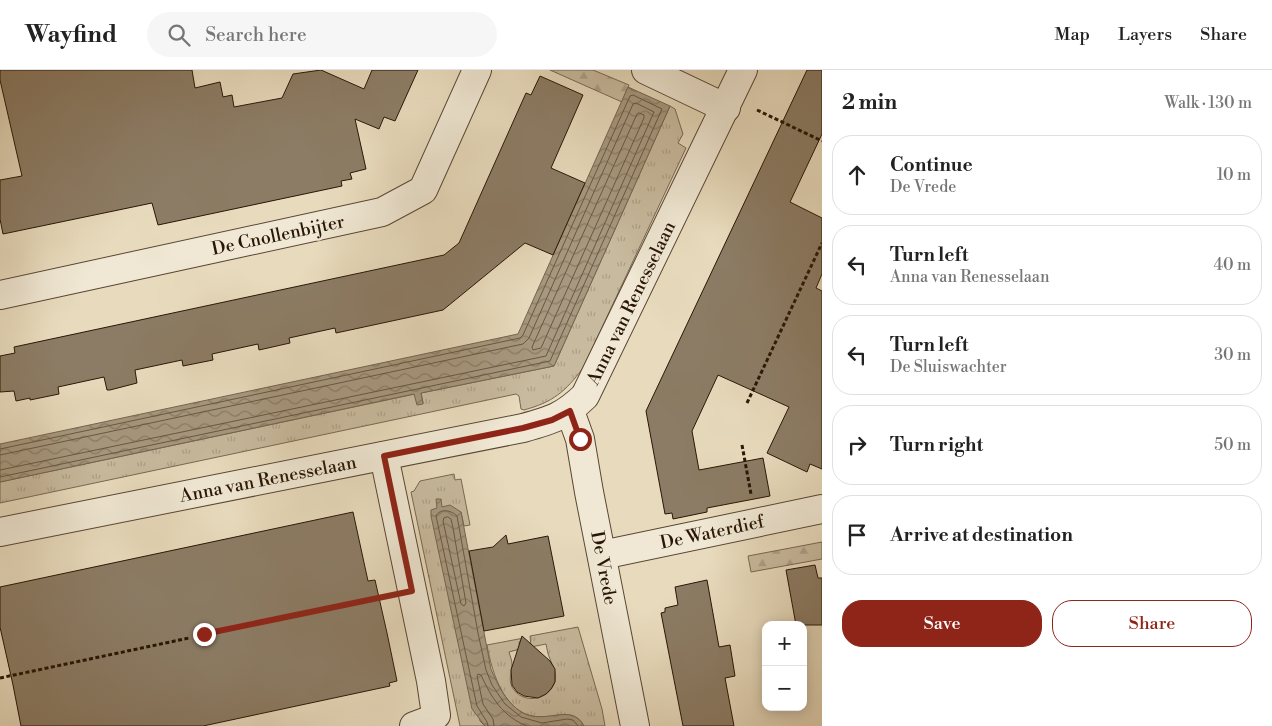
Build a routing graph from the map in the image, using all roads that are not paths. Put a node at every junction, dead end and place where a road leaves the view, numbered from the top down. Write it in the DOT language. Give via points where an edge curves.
graph roads {
  1 [pos="477,70"];
  2 [pos="646,70"];
  3 [pos="743,70"];
  4 [pos="726,108"];
  5 [pos="0,294"];
  6 [pos="570,411"];
  7 [pos="384,456"];
  8 [pos="822,509"];
  9 [pos="0,532"];
  10 [pos="602,555"];
  11 [pos="414,726"];
  12 [pos="635,726"];
  1 -- 5 [label="street, De Cnollenbijter" via="423,190 382,212"];
  2 -- 4 [label="street"];
  3 -- 4 [label="street, Anna van Renesselaan"];
  4 -- 6 [label="street, Anna van Renesselaan" via="585,396"];
  6 -- 7 [label="street, Anna van Renesselaan" via="523,428"];
  6 -- 10 [label="street, De Vrede" via="580,439"];
  7 -- 9 [label="street, Anna van Renesselaan"];
  7 -- 11 [label="street" via="436,715"];
  8 -- 10 [label="street, De Waterdief"];
  10 -- 12 [label="street, De Vrede"];
}
